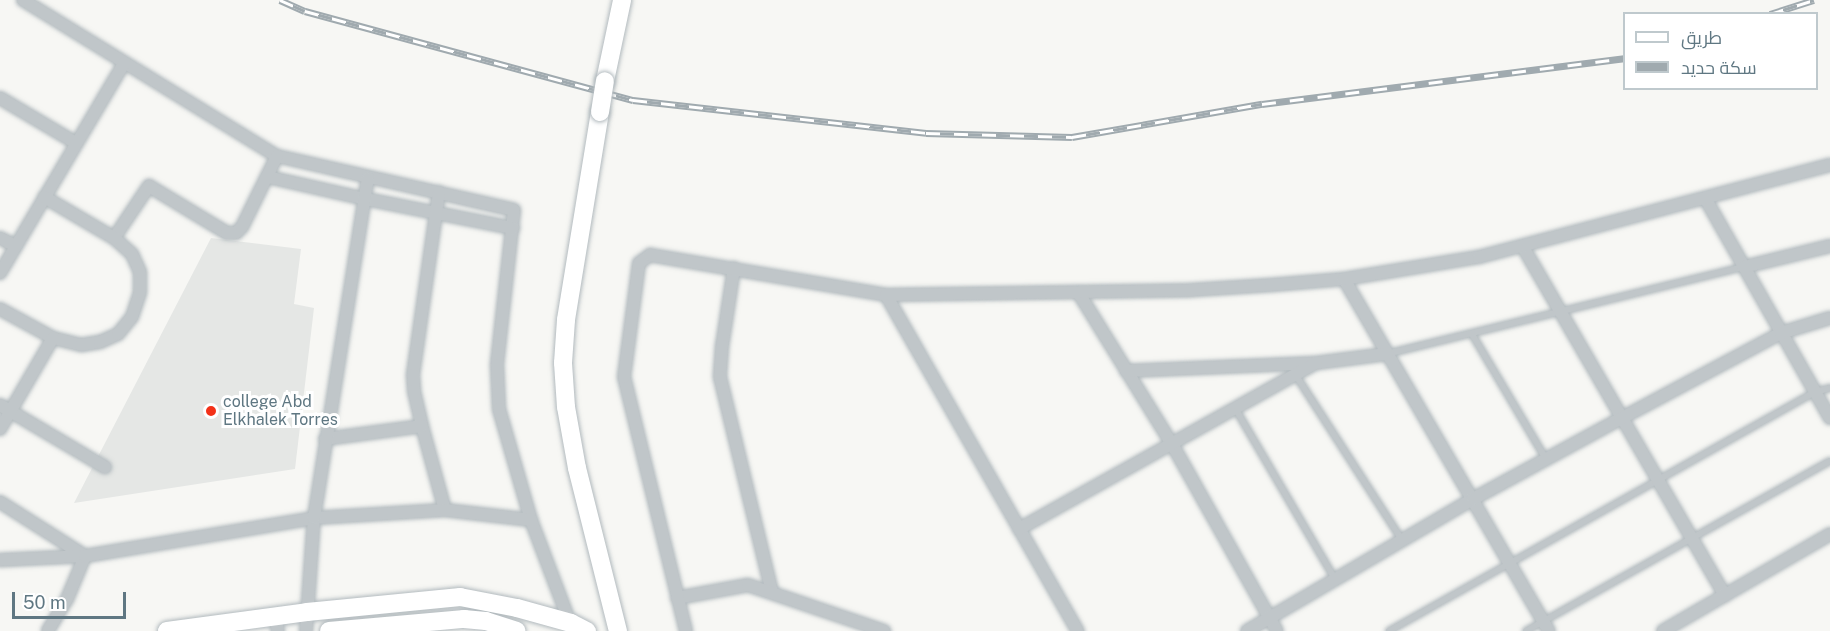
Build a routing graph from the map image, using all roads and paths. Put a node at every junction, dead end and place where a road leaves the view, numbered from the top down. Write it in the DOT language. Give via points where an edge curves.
graph roads {
  1 [pos="23,0"];
  2 [pos="622,0"];
  3 [pos="124,63"];
  4 [pos="2,103"];
  5 [pos="76,143"];
  6 [pos="277,156"];
  7 [pos="1830,165"];
  8 [pos="268,177"];
  9 [pos="368,178"];
  10 [pos="439,192"];
  11 [pos="44,197"];
  12 [pos="1705,198"];
  13 [pos="366,199"];
  14 [pos="436,214"];
  15 [pos="513,228"];
  16 [pos="0,238"];
  17 [pos="114,238"];
  18 [pos="16,246"];
  19 [pos="1830,246"];
  20 [pos="1523,247"];
  21 [pos="1744,267"];
  22 [pos="734,268"];
  23 [pos="0,273"];
  24 [pos="1344,279"];
  25 [pos="1078,291"];
  26 [pos="886,295"];
  27 [pos="0,309"];
  28 [pos="1560,314"];
  29 [pos="1830,318"];
  30 [pos="1781,333"];
  31 [pos="1472,334"];
  32 [pos="53,338"];
  33 [pos="1386,354"];
  34 [pos="1316,363"];
  35 [pos="1126,371"];
  36 [pos="1295,374"];
  37 [pos="1830,388"];
  38 [pos="1815,392"];
  39 [pos="5,408"];
  40 [pos="1234,408"];
  41 [pos="1830,418"];
  42 [pos="1620,419"];
  43 [pos="422,426"];
  44 [pos="0,429"];
  45 [pos="325,439"];
  46 [pos="1172,444"];
  47 [pos="1546,459"];
  48 [pos="1830,461"];
  49 [pos="105,467"];
  50 [pos="1657,481"];
  51 [pos="1473,499"];
  52 [pos="0,502"];
  53 [pos="445,510"];
  54 [pos="314,518"];
  55 [pos="531,520"];
  56 [pos="1019,529"];
  57 [pos="1830,534"];
  58 [pos="1402,540"];
  59 [pos="1691,540"];
  60 [pos="85,556"];
  61 [pos="0,560"];
  62 [pos="1510,564"];
  63 [pos="1335,579"];
  64 [pos="772,592"];
  65 [pos="1725,596"];
  66 [pos="677,598"];
  67 [pos="307,612"];
  68 [pos="1269,618"];
  69 [pos="277,624"];
  70 [pos="1546,626"];
  71 [pos="572,627"];
  72 [pos="48,631"];
  73 [pos="167,631"];
  74 [pos="306,631"];
  75 [pos="329,631"];
  76 [pos="516,631"];
  77 [pos="588,631"];
  78 [pos="618,631"];
  79 [pos="686,631"];
  80 [pos="884,631"];
  81 [pos="1078,631"];
  82 [pos="1246,631"];
  83 [pos="1277,631"];
  84 [pos="1389,631"];
  85 [pos="1526,631"];
  86 [pos="1663,631"];
  1 -- 3 [label="street"];
  2 -- 78 [label="main road, bridge" via="566,320 563,363 577,468"];
  3 -- 5 [label="street"];
  3 -- 6 [label="street"];
  4 -- 5 [label="street"];
  5 -- 11 [label="street"];
  6 -- 8 [label="street"];
  6 -- 9 [label="street"];
  7 -- 12 [label="street"];
  8 -- 13 [label="street"];
  8 -- 17 [label="street" via="236,233 227,233 148,186"];
  9 -- 10 [label="street"];
  9 -- 13 [label="street"];
  10 -- 14 [label="street"];
  10 -- 15 [label="street" via="510,207 515,215"];
  11 -- 17 [label="street"];
  11 -- 18 [label="street"];
  12 -- 20 [label="street"];
  12 -- 21 [label="street"];
  13 -- 14 [label="street"];
  13 -- 45 [label="street"];
  14 -- 15 [label="street"];
  14 -- 43 [label="street" via="413,375"];
  15 -- 55 [label="street" via="496,365 497,392"];
  16 -- 18 [label="street"];
  17 -- 32 [label="street" via="132,254 140,272 141,292 132,317 118,334 100,342 81,345"];
  18 -- 23 [label="street"];
  19 -- 21 [label="street"];
  20 -- 24 [label="street"];
  20 -- 28 [label="street"];
  21 -- 28 [label="lane"];
  21 -- 30 [label="street"];
  22 -- 26 [label="street"];
  22 -- 64 [label="street" via="720,377"];
  22 -- 66 [label="street" via="650,255 639,263 624,377"];
  24 -- 25 [label="street" via="1192,290"];
  24 -- 33 [label="street"];
  25 -- 26 [label="street"];
  25 -- 35 [label="street"];
  26 -- 56 [label="street"];
  27 -- 32 [label="street"];
  28 -- 31 [label="lane"];
  28 -- 42 [label="street"];
  29 -- 30 [label="street"];
  30 -- 38 [label="street"];
  30 -- 42 [label="street"];
  31 -- 33 [label="lane"];
  31 -- 47 [label="lane"];
  32 -- 39 [label="street"];
  33 -- 34 [label="street"];
  33 -- 51 [label="street"];
  34 -- 35 [label="street"];
  34 -- 36 [label="street"];
  35 -- 46 [label="street"];
  36 -- 40 [label="street"];
  36 -- 58 [label="lane"];
  37 -- 38 [label="lane"];
  38 -- 41 [label="street"];
  38 -- 50 [label="lane"];
  39 -- 44 [label="street"];
  39 -- 49 [label="street"];
  40 -- 46 [label="street"];
  40 -- 63 [label="lane"];
  42 -- 47 [label="street"];
  42 -- 50 [label="street"];
  43 -- 45 [label="street"];
  43 -- 53 [label="street"];
  45 -- 54 [label="street"];
  46 -- 56 [label="street"];
  46 -- 68 [label="street"];
  47 -- 51 [label="street"];
  48 -- 59 [label="lane"];
  50 -- 59 [label="street"];
  50 -- 62 [label="lane"];
  51 -- 58 [label="street"];
  51 -- 62 [label="street"];
  52 -- 60 [label="street"];
  53 -- 54 [label="street"];
  53 -- 55 [label="street"];
  54 -- 60 [label="street"];
  54 -- 67 [label="street"];
  55 -- 71 [label="street"];
  56 -- 81 [label="street"];
  57 -- 65 [label="street"];
  58 -- 63 [label="street"];
  59 -- 65 [label="street"];
  59 -- 70 [label="lane"];
  60 -- 61 [label="street"];
  60 -- 72 [label="street"];
  62 -- 70 [label="street"];
  62 -- 84 [label="lane"];
  63 -- 68 [label="street"];
  64 -- 66 [label="street" via="740,586"];
  64 -- 80 [label="street"];
  65 -- 86 [label="street"];
  66 -- 79 [label="street"];
  67 -- 69 [label="main road"];
  67 -- 71 [label="main road" via="460,597 491,601"];
  67 -- 74 [label="street"];
  68 -- 82 [label="street"];
  68 -- 83 [label="street"];
  69 -- 73 [label="main road"];
  70 -- 85 [label="lane"];
  71 -- 77 [label="main road"];
  75 -- 76 [label="main road" via="436,619 486,621"];
}
